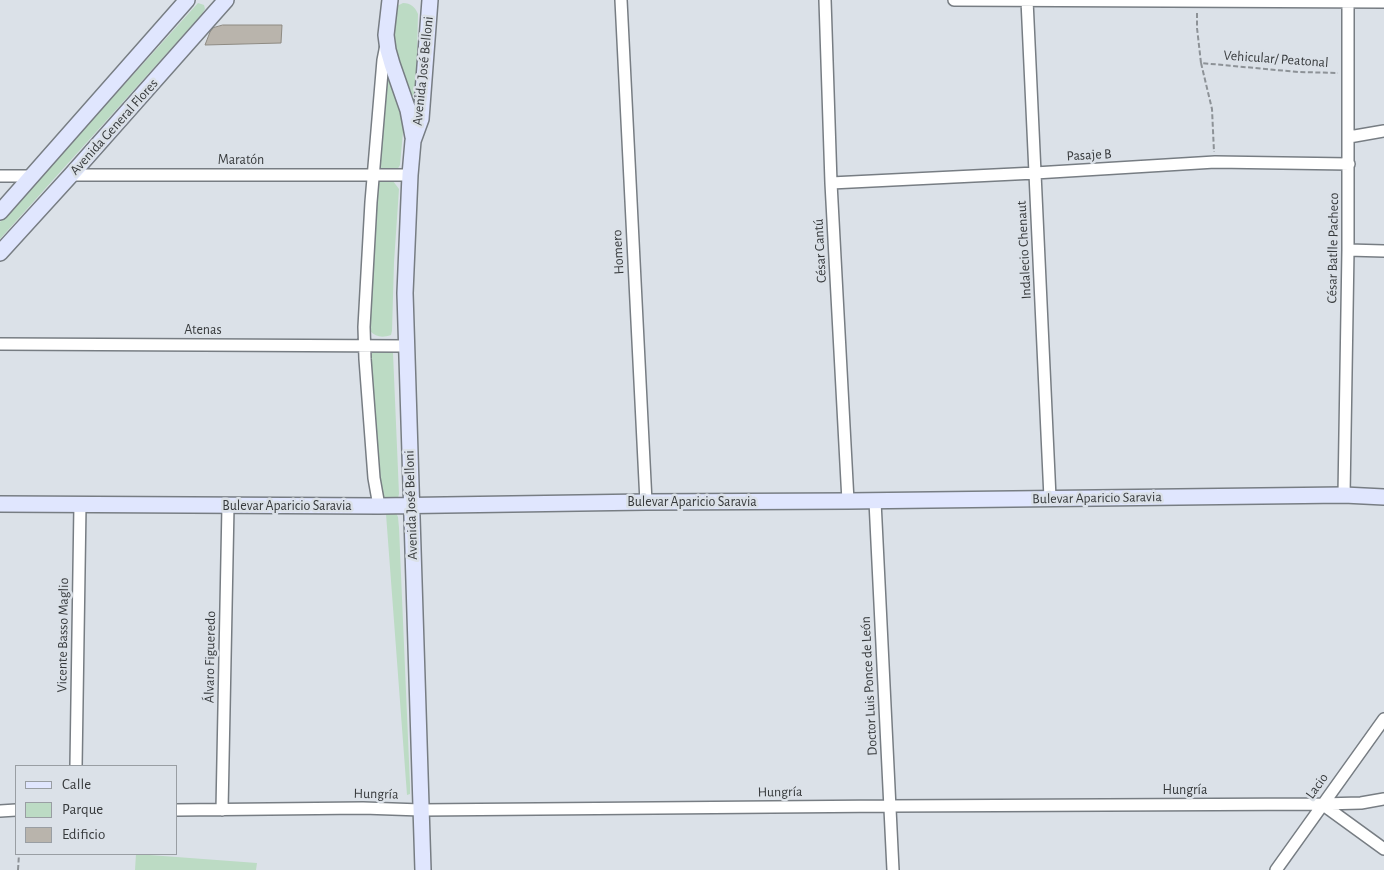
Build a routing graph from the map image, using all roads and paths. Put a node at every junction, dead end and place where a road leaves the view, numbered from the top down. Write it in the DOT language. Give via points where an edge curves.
graph roads {
  1 [pos="187,0"];
  2 [pos="226,0"];
  3 [pos="390,0"];
  4 [pos="430,0"];
  5 [pos="621,0"];
  6 [pos="825,0"];
  7 [pos="954,0"];
  8 [pos="1027,0"];
  9 [pos="1196,0"];
  10 [pos="1348,1"];
  11 [pos="1384,2"];
  12 [pos="387,40"];
  13 [pos="1201,63"];
  14 [pos="1348,73"];
  15 [pos="1384,131"];
  16 [pos="1349,137"];
  17 [pos="413,141"];
  18 [pos="1215,162"];
  19 [pos="1349,164"];
  20 [pos="1035,173"];
  21 [pos="71,175"];
  22 [pos="374,175"];
  23 [pos="410,175"];
  24 [pos="0,176"];
  25 [pos="33,176"];
  26 [pos="831,183"];
  27 [pos="0,212"];
  28 [pos="1348,250"];
  29 [pos="1384,251"];
  30 [pos="0,253"];
  31 [pos="0,344"];
  32 [pos="364,346"];
  33 [pos="406,346"];
  34 [pos="1344,495"];
  35 [pos="1384,497"];
  36 [pos="1050,498"];
  37 [pos="875,500"];
  38 [pos="848,501"];
  39 [pos="646,502"];
  40 [pos="0,504"];
  41 [pos="80,505"];
  42 [pos="228,506"];
  43 [pos="379,506"];
  44 [pos="411,506"];
  45 [pos="1384,719"];
  46 [pos="76,765"];
  47 [pos="1384,800"];
  48 [pos="1322,804"];
  49 [pos="889,806"];
  50 [pos="15,810"];
  51 [pos="178,810"];
  52 [pos="222,810"];
  53 [pos="421,810"];
  54 [pos="0,811"];
  55 [pos="1384,850"];
  56 [pos="19,855"];
  57 [pos="18,870"];
  58 [pos="423,870"];
  59 [pos="893,870"];
  60 [pos="1276,870"];
  1 -- 25 [label="main road, Avenida General Flores"];
  2 -- 21 [label="main road, Avenida General Flores"];
  3 -- 12 [label="main road, Avenida José Belloni"];
  4 -- 17 [label="main road, Avenida José Belloni" via="420,119"];
  5 -- 39 [label="street, Homero"];
  6 -- 26 [label="street, César Cantú"];
  7 -- 8 [label="street"];
  8 -- 9 [label="street"];
  8 -- 20 [label="street, Indalecio Chenaut"];
  9 -- 10 [label="street"];
  9 -- 13 [label="path"];
  10 -- 11 [label="street"];
  10 -- 14 [label="street, César Batlle Pacheco"];
  12 -- 17 [label="main road, Avenida José Belloni" via="408,110"];
  12 -- 22 [label="street, Avenida José Belloni"];
  13 -- 14 [label="path, Vehicular/ Peatonal"];
  13 -- 18 [label="path" via="1212,109"];
  14 -- 16 [label="street, César Batlle Pacheco"];
  15 -- 16 [label="street"];
  16 -- 19 [label="street, César Batlle Pacheco"];
  17 -- 23 [label="main road, Avenida José Belloni"];
  18 -- 19 [label="street, Pasaje B"];
  18 -- 20 [label="street, Pasaje B"];
  19 -- 28 [label="street, César Batlle Pacheco"];
  20 -- 26 [label="street, Pasaje B"];
  20 -- 36 [label="street, Indalecio Chenaut"];
  21 -- 22 [label="street, Maratón"];
  21 -- 30 [label="main road, Avenida General Flores"];
  22 -- 23 [label="street, Maratón"];
  22 -- 32 [label="street, Avenida José Belloni"];
  23 -- 33 [label="main road, Avenida José Belloni"];
  24 -- 25 [label="street"];
  25 -- 27 [label="main road, Avenida General Flores"];
  26 -- 38 [label="street, César Cantú"];
  28 -- 29 [label="street"];
  28 -- 34 [label="street, César Batlle Pacheco"];
  31 -- 32 [label="street, Atenas"];
  32 -- 33 [label="street, Atenas"];
  32 -- 43 [label="street, Avenida José Belloni"];
  33 -- 44 [label="main road, Avenida José Belloni"];
  34 -- 35 [label="main road, Bulevar Aparicio Saravia"];
  34 -- 36 [label="main road, Bulevar Aparicio Saravia"];
  36 -- 37 [label="main road, Bulevar Aparicio Saravia"];
  37 -- 38 [label="main road, Bulevar Aparicio Saravia"];
  37 -- 49 [label="street, Doctor Luis Ponce de León"];
  38 -- 39 [label="main road, Bulevar Aparicio Saravia"];
  39 -- 44 [label="main road, Bulevar Aparicio Saravia"];
  40 -- 41 [label="main road, Bulevar Aparicio Saravia"];
  41 -- 42 [label="main road, Bulevar Aparicio Saravia"];
  41 -- 46 [label="street, Vicente Basso Maglio"];
  42 -- 43 [label="main road, Bulevar Aparicio Saravia"];
  42 -- 52 [label="street, Álvaro Figueredo"];
  43 -- 44 [label="main road, Bulevar Aparicio Saravia"];
  44 -- 53 [label="main road, Avenida José Belloni"];
  45 -- 48 [label="street, Lacio"];
  47 -- 48 [label="street, Hungría"];
  48 -- 49 [label="street, Hungría"];
  48 -- 55 [label="street"];
  48 -- 60 [label="street, Lacio"];
  49 -- 53 [label="street, Hungría"];
  49 -- 59 [label="street, Doctor Luis Ponce de León"];
  50 -- 54 [label="street"];
  51 -- 52 [label="street, Hungría"];
  52 -- 53 [label="street, Hungría"];
  53 -- 58 [label="main road, Avenida José Belloni"];
  56 -- 57 [label="path"];
}
